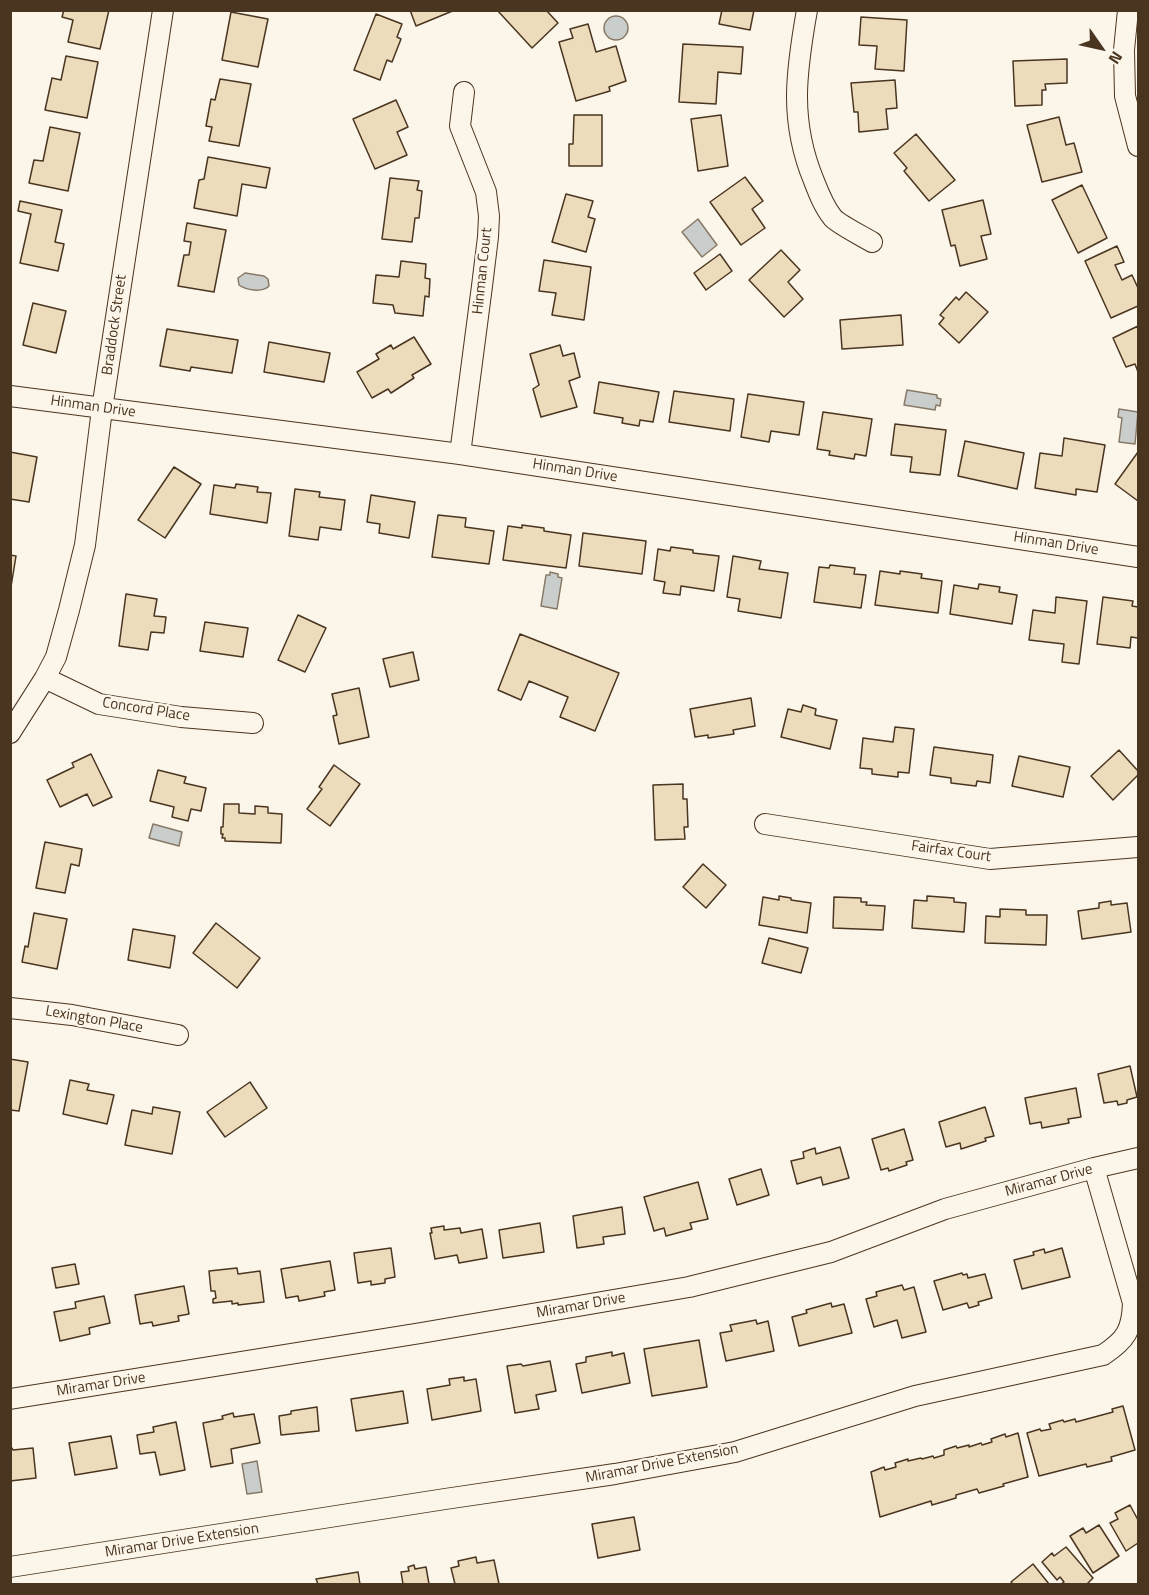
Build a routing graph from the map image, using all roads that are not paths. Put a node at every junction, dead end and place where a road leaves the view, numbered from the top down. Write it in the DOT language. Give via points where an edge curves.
graph roads {
  1 [pos="163,10"];
  2 [pos="807,10"];
  3 [pos="1128,10"];
  4 [pos="464,92"];
  5 [pos="1138,146"];
  6 [pos="872,242"];
  7 [pos="10,396"];
  8 [pos="102,409"];
  9 [pos="460,454"];
  10 [pos="1138,557"];
  11 [pos="45,678"];
  12 [pos="253,723"];
  13 [pos="10,733"];
  14 [pos="765,824"];
  15 [pos="1138,847"];
  16 [pos="10,1008"];
  17 [pos="177,1035"];
  18 [pos="1138,1158"];
  19 [pos="1094,1168"];
  20 [pos="10,1399"];
  21 [pos="10,1567"];
  1 -- 8 [label="street, Braddock Street"];
  2 -- 6 [label="street" via="796,94 800,136 809,171 834,219"];
  3 -- 5 [label="street" via="1125,96"];
  4 -- 9 [label="street, Hinman Court" via="460,126 486,192 489,216"];
  7 -- 8 [label="street, Hinman Drive"];
  8 -- 9 [label="street, Hinman Drive"];
  8 -- 11 [label="street, Braddock Street" via="85,545 56,657"];
  9 -- 10 [label="street, Hinman Drive"];
  11 -- 12 [label="street, Concord Place" via="99,704"];
  11 -- 13 [label="street, Braddock Street"];
  14 -- 15 [label="street, Fairfax Court" via="990,859"];
  16 -- 17 [label="street, Lexington Place"];
  18 -- 19 [label="street, Miramar Drive"];
  19 -- 20 [label="street, Miramar Drive" via="945,1209 831,1252 688,1287"];
  19 -- 21 [label="street, Miramar Drive Extension" via="1133,1303 1129,1331 1118,1346 1103,1355 915,1396 735,1452"];
}
